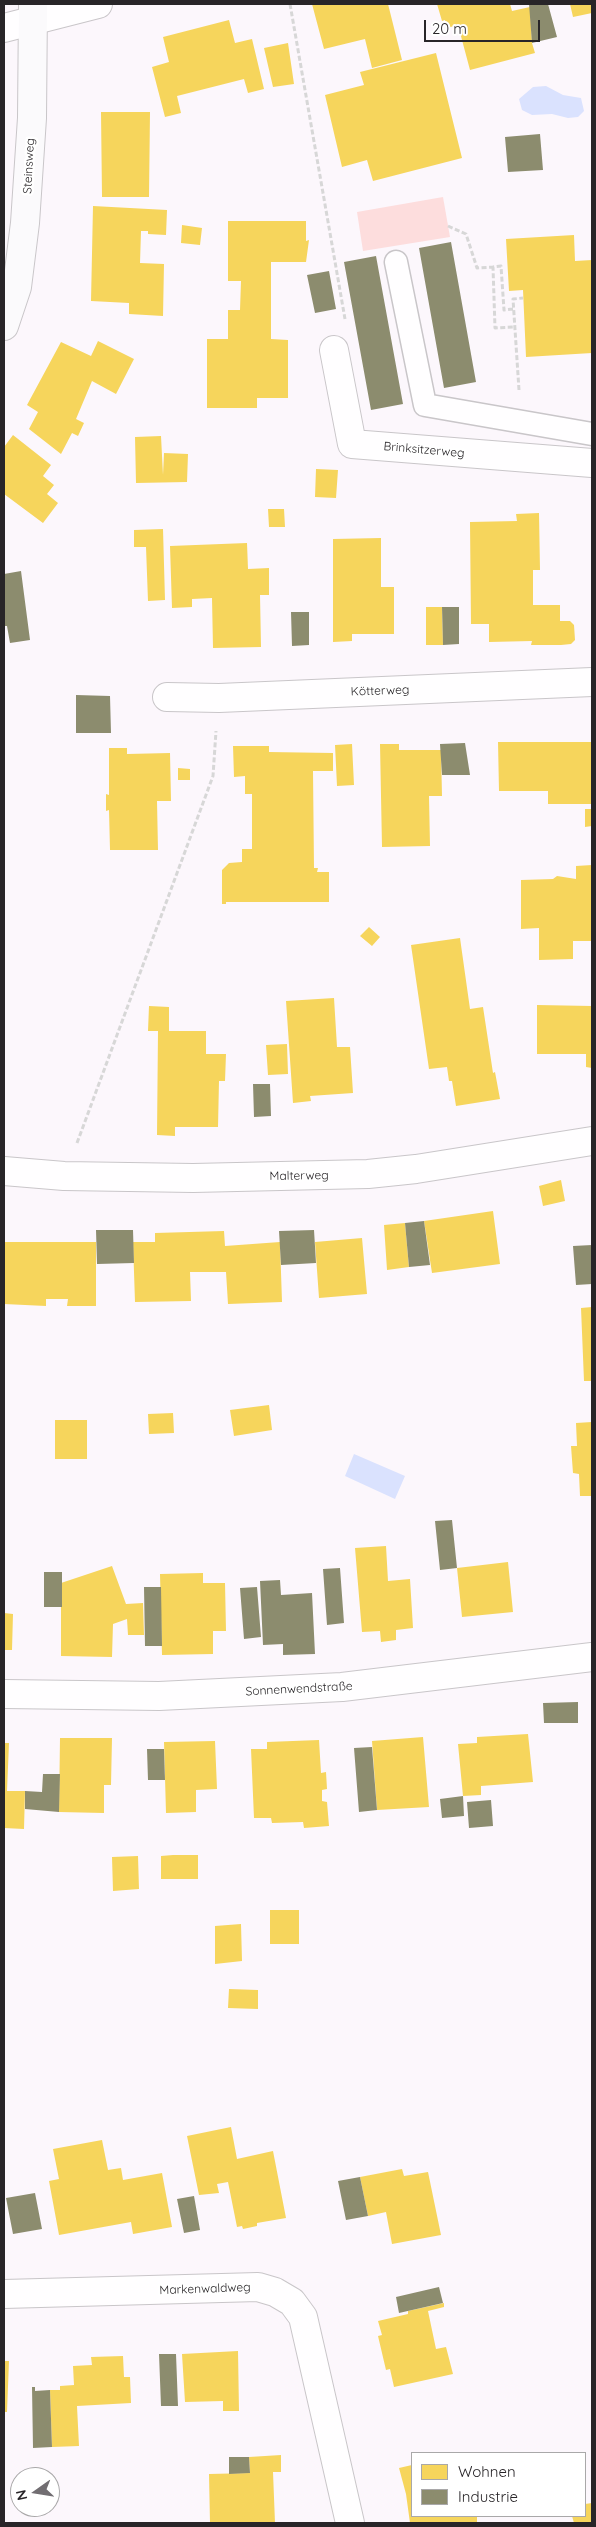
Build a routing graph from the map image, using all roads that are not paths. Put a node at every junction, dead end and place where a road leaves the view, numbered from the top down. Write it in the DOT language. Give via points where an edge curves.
graph roads {
  1 [pos="98,4"];
  2 [pos="34,12"];
  3 [pos="4,28"];
  4 [pos="396,262"];
  5 [pos="4,326"];
  6 [pos="334,350"];
  7 [pos="592,434"];
  8 [pos="592,463"];
  9 [pos="592,682"];
  10 [pos="167,697"];
  11 [pos="592,1141"];
  12 [pos="4,1171"];
  13 [pos="592,1657"];
  14 [pos="4,1694"];
  15 [pos="4,2294"];
  16 [pos="350,2523"];
  1 -- 2 [label="street"];
  2 -- 3 [label="street"];
  2 -- 5 [label="main road, Steinsweg" via="25,222 17,287"];
  4 -- 7 [label="lane" via="424,405"];
  6 -- 8 [label="street, Brinksitzerweg" via="352,444"];
  9 -- 10 [label="street, Kötterweg" via="219,698"];
  11 -- 12 [label="street, Malterweg" via="368,1174 193,1178 64,1176"];
  13 -- 14 [label="street, Sonnenwendstraße" via="342,1687 159,1696"];
  15 -- 16 [label="street, Markenwaldweg" via="258,2287 292,2302 303,2317"];
}
